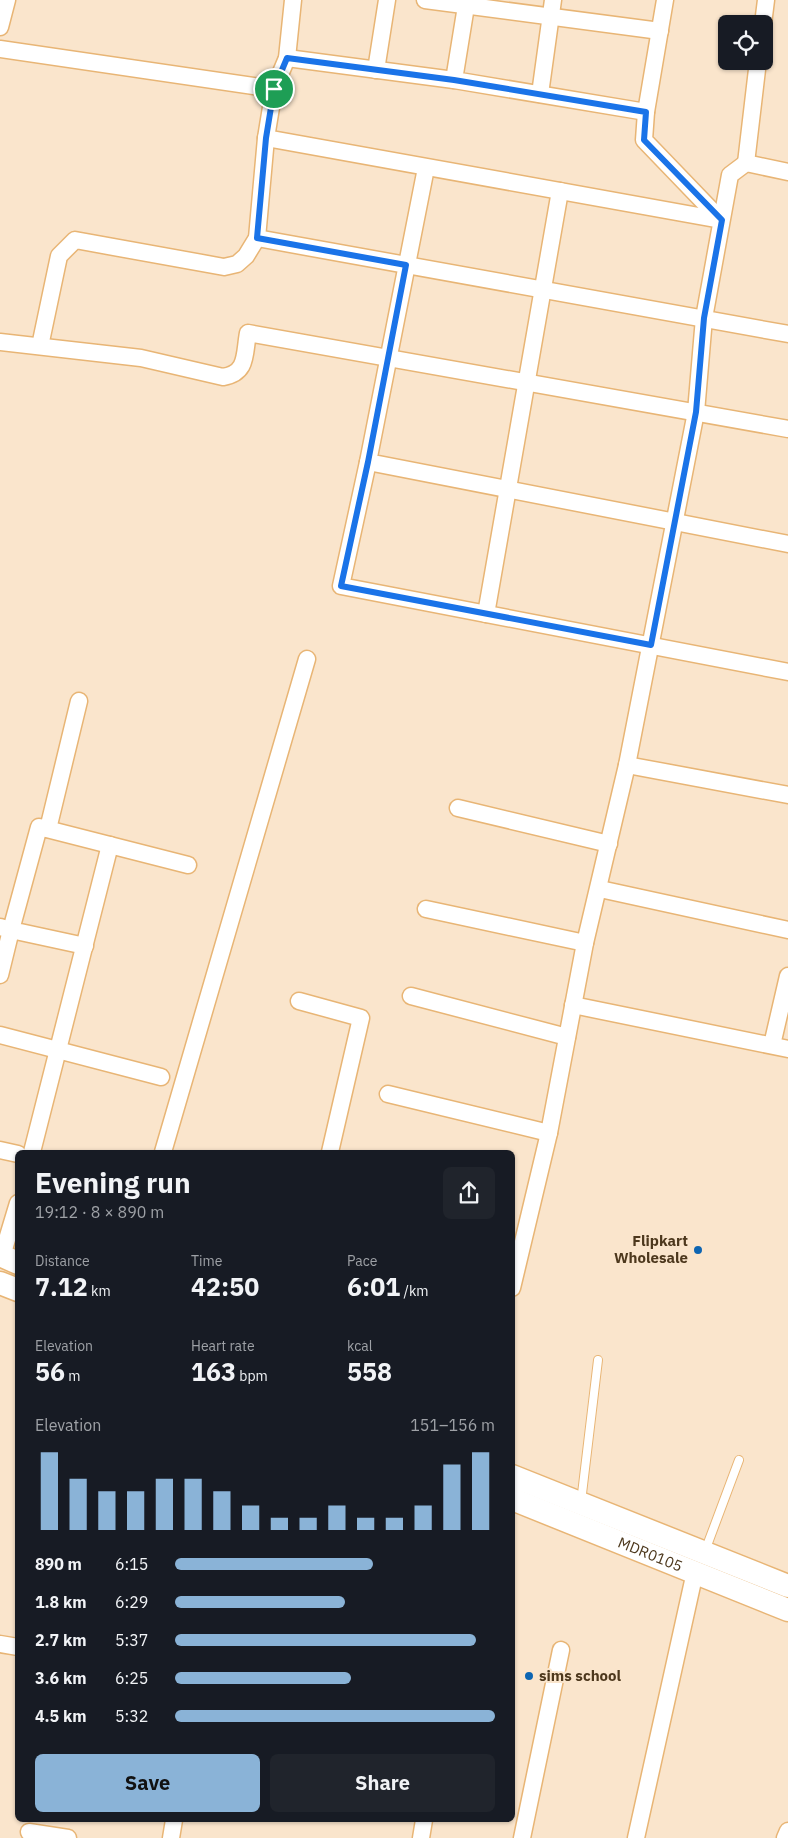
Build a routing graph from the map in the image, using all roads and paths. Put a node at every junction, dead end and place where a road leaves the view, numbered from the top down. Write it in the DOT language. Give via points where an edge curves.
graph roads {
  1 [pos="7,0"];
  2 [pos="294,0"];
  3 [pos="387,0"];
  4 [pos="425,0"];
  5 [pos="665,0"];
  6 [pos="766,0"];
  7 [pos="466,2"];
  8 [pos="552,8"];
  9 [pos="764,15"];
  10 [pos="0,27"];
  11 [pos="660,31"];
  12 [pos="0,49"];
  13 [pos="287,58"];
  14 [pos="376,70"];
  15 [pos="757,70"];
  16 [pos="454,80"];
  17 [pos="274,89"];
  18 [pos="540,94"];
  19 [pos="646,112"];
  20 [pos="266,138"];
  21 [pos="746,163"];
  22 [pos="426,168"];
  23 [pos="788,172"];
  24 [pos="560,191"];
  25 [pos="722,220"];
  26 [pos="257,238"];
  27 [pos="406,265"];
  28 [pos="543,290"];
  29 [pos="704,318"];
  30 [pos="788,334"];
  31 [pos="0,342"];
  32 [pos="40,346"];
  33 [pos="388,358"];
  34 [pos="527,382"];
  35 [pos="696,412"];
  36 [pos="788,429"];
  37 [pos="368,462"];
  38 [pos="508,489"];
  39 [pos="675,521"];
  40 [pos="788,544"];
  41 [pos="486,614"];
  42 [pos="651,645"];
  43 [pos="307,659"];
  44 [pos="788,672"];
  45 [pos="79,701"];
  46 [pos="627,765"];
  47 [pos="788,795"];
  48 [pos="458,808"];
  49 [pos="48,830"];
  50 [pos="609,844"];
  51 [pos="110,845"];
  52 [pos="188,865"];
  53 [pos="600,889"];
  54 [pos="426,909"];
  55 [pos="6,928"];
  56 [pos="788,930"];
  57 [pos="585,943"];
  58 [pos="85,946"];
  59 [pos="0,975"];
  60 [pos="788,976"];
  61 [pos="412,996"];
  62 [pos="299,1001"];
  63 [pos="573,1005"];
  64 [pos="0,1035"];
  65 [pos="567,1037"];
  66 [pos="780,1047"];
  67 [pos="59,1050"];
  68 [pos="161,1077"];
  69 [pos="388,1094"];
  70 [pos="549,1133"];
  71 [pos="0,1150"];
  72 [pos="33,1150"];
  73 [pos="164,1150"];
  74 [pos="330,1150"];
  75 [pos="15,1153"];
  76 [pos="15,1218"];
  77 [pos="7,1258"];
  78 [pos="515,1275"];
  79 [pos="0,1283"];
  80 [pos="15,1289"];
  81 [pos="598,1360"];
  82 [pos="739,1460"];
  83 [pos="515,1477"];
  84 [pos="515,1500"];
  85 [pos="581,1502"];
  86 [pos="700,1562"];
  87 [pos="788,1586"];
  88 [pos="788,1610"];
  89 [pos="0,1644"];
  90 [pos="15,1646"];
  91 [pos="561,1650"];
  92 [pos="174,1822"];
  93 [pos="424,1822"];
  94 [pos="29,1830"];
  95 [pos="788,1831"];
  96 [pos="68,1838"];
  97 [pos="171,1838"];
  98 [pos="421,1838"];
  99 [pos="522,1838"];
  100 [pos="636,1838"];
  101 [pos="785,1838"];
  1 -- 10 [label="street"];
  2 -- 13 [label="street"];
  3 -- 14 [label="street"];
  4 -- 7 [label="street"];
  5 -- 11 [label="street"];
  6 -- 9 [label="street"];
  7 -- 8 [label="street"];
  7 -- 16 [label="street"];
  8 -- 11 [label="street"];
  8 -- 18 [label="street"];
  11 -- 19 [label="street"];
  12 -- 17 [label="street"];
  13 -- 14 [label="street"];
  13 -- 17 [label="street"];
  14 -- 16 [label="street"];
  15 -- 21 [label="street"];
  16 -- 18 [label="street"];
  17 -- 20 [label="street"];
  18 -- 19 [label="street"];
  19 -- 25 [label="street" via="644,140"];
  20 -- 22 [label="street"];
  20 -- 26 [label="street"];
  21 -- 23 [label="street"];
  21 -- 25 [label="street" via="730,175"];
  22 -- 24 [label="street"];
  22 -- 27 [label="street"];
  24 -- 25 [label="street"];
  24 -- 28 [label="street"];
  25 -- 29 [label="street"];
  26 -- 27 [label="street"];
  26 -- 32 [label="street" via="237,264 224,267 75,240 59,256"];
  27 -- 28 [label="street"];
  27 -- 33 [label="street"];
  28 -- 29 [label="street"];
  28 -- 34 [label="street"];
  29 -- 30 [label="street"];
  29 -- 35 [label="street"];
  31 -- 32 [label="street"];
  32 -- 33 [label="street" via="140,358 223,377 234,375 242,367 248,333"];
  33 -- 34 [label="street"];
  33 -- 37 [label="street"];
  34 -- 35 [label="street"];
  34 -- 38 [label="street"];
  35 -- 36 [label="street"];
  35 -- 39 [label="street"];
  37 -- 38 [label="street"];
  37 -- 41 [label="street" via="341,586"];
  38 -- 39 [label="street"];
  38 -- 41 [label="street"];
  39 -- 40 [label="street"];
  39 -- 42 [label="street"];
  41 -- 42 [label="street"];
  42 -- 44 [label="street"];
  42 -- 46 [label="street"];
  43 -- 73 [label="street"];
  45 -- 49 [label="street"];
  46 -- 47 [label="street"];
  46 -- 50 [label="street"];
  48 -- 50 [label="street"];
  49 -- 51 [label="street"];
  49 -- 55 [label="street" via="39,827"];
  50 -- 53 [label="street"];
  51 -- 52 [label="street"];
  51 -- 58 [label="street"];
  53 -- 56 [label="street"];
  53 -- 57 [label="street"];
  54 -- 57 [label="street"];
  55 -- 58 [label="street"];
  55 -- 59 [label="street"];
  57 -- 63 [label="street"];
  58 -- 67 [label="street"];
  60 -- 66 [label="street"];
  61 -- 65 [label="street"];
  62 -- 74 [label="street" via="361,1018"];
  63 -- 65 [label="street"];
  63 -- 66 [label="street"];
  64 -- 67 [label="street"];
  65 -- 70 [label="street"];
  67 -- 68 [label="street"];
  67 -- 72 [label="street"];
  69 -- 70 [label="street"];
  70 -- 78 [label="street"];
  71 -- 75 [label="street"];
  76 -- 77 [label="street"];
  79 -- 80 [label="main road"];
  81 -- 85 [label="lane"];
  82 -- 86 [label="lane"];
  83 -- 85 [label="main road, MDR0105"];
  84 -- 86 [label="main road, MDR0105" via="575,1526"];
  85 -- 86 [label="main road, MDR0105"];
  86 -- 87 [label="main road, MDR0105"];
  86 -- 88 [label="main road, MDR0105"];
  86 -- 100 [label="street"];
  89 -- 90 [label="street"];
  91 -- 99 [label="street"];
  92 -- 97 [label="street"];
  93 -- 98 [label="street"];
  94 -- 96 [label="street"];
  95 -- 101 [label="street"];
}
